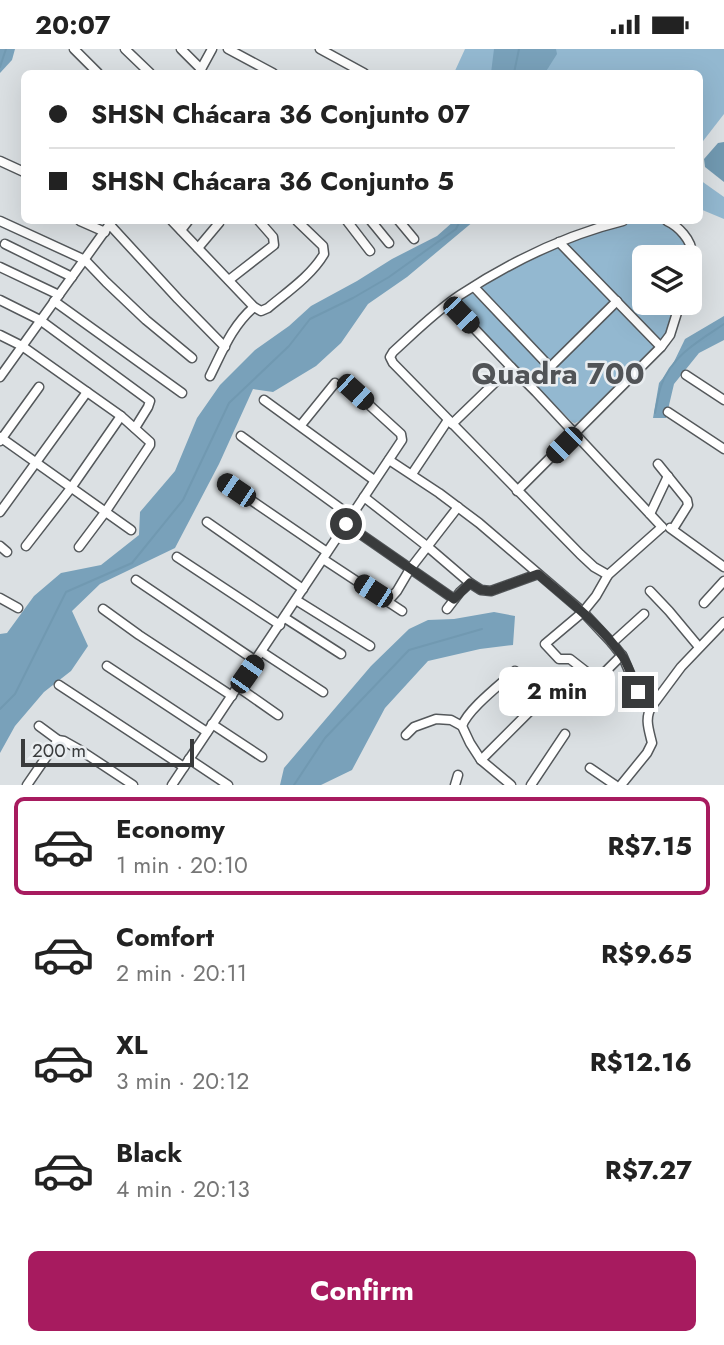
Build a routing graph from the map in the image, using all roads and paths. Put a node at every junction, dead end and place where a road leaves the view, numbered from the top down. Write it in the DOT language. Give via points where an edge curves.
graph roads {
  1 [pos="74,49"];
  2 [pos="125,49"];
  3 [pos="181,49"];
  4 [pos="212,49"];
  5 [pos="228,49"];
  6 [pos="320,49"];
  7 [pos="95,70"];
  8 [pos="147,70"];
  9 [pos="199,70"];
  10 [pos="201,70"];
  11 [pos="267,70"];
  12 [pos="358,70"];
  13 [pos="0,161"];
  14 [pos="21,171"];
  15 [pos="0,221"];
  16 [pos="175,224"];
  17 [pos="186,224"];
  18 [pos="218,224"];
  19 [pos="262,224"];
  20 [pos="300,224"];
  21 [pos="349,224"];
  22 [pos="373,224"];
  23 [pos="402,224"];
  24 [pos="612,224"];
  25 [pos="673,224"];
  26 [pos="109,226"];
  27 [pos="181,230"];
  28 [pos="414,239"];
  29 [pos="559,242"];
  30 [pos="388,243"];
  31 [pos="5,244"];
  32 [pos="690,245"];
  33 [pos="198,248"];
  34 [pos="370,251"];
  35 [pos="85,260"];
  36 [pos="0,267"];
  37 [pos="72,277"];
  38 [pos="229,280"];
  39 [pos="474,287"];
  40 [pos="56,298"];
  41 [pos="0,300"];
  42 [pos="617,301"];
  43 [pos="450,303"];
  44 [pos="258,309"];
  45 [pos="676,315"];
  46 [pos="40,320"];
  47 [pos="0,335"];
  48 [pos="22,346"];
  49 [pos="225,347"];
  50 [pos="661,347"];
  51 [pos="192,358"];
  52 [pos="549,366"];
  53 [pos="511,367"];
  54 [pos="686,375"];
  55 [pos="210,376"];
  56 [pos="0,377"];
  57 [pos="335,383"];
  58 [pos="531,386"];
  59 [pos="39,387"];
  60 [pos="87,392"];
  61 [pos="355,392"];
  62 [pos="182,393"];
  63 [pos="264,400"];
  64 [pos="724,400"];
  65 [pos="668,412"];
  66 [pos="121,416"];
  67 [pos="450,422"];
  68 [pos="301,425"];
  69 [pos="135,428"];
  70 [pos="575,433"];
  71 [pos="241,436"];
  72 [pos="1,439"];
  73 [pos="724,449"];
  74 [pos="389,460"];
  75 [pos="37,463"];
  76 [pos="658,464"];
  77 [pos="412,474"];
  78 [pos="668,476"];
  79 [pos="374,480"];
  80 [pos="223,481"];
  81 [pos="71,488"];
  82 [pos="517,491"];
  83 [pos="364,496"];
  84 [pos="458,507"];
  85 [pos="106,511"];
  86 [pos="0,512"];
  87 [pos="650,514"];
  88 [pos="348,520"];
  89 [pos="207,522"];
  90 [pos="662,527"];
  91 [pos="673,529"];
  92 [pos="131,530"];
  93 [pos="26,546"];
  94 [pos="79,547"];
  95 [pos="428,547"];
  96 [pos="325,556"];
  97 [pos="177,557"];
  98 [pos="724,567"];
  99 [pos="410,569"];
  100 [pos="538,574"];
  101 [pos="608,575"];
  102 [pos="136,580"];
  103 [pos="724,581"];
  104 [pos="470,583"];
  105 [pos="303,589"];
  106 [pos="650,591"];
  107 [pos="0,598"];
  108 [pos="454,599"];
  109 [pos="296,600"];
  110 [pos="388,601"];
  111 [pos="704,603"];
  112 [pos="18,608"];
  113 [pos="103,609"];
  114 [pos="447,609"];
  115 [pos="402,611"];
  116 [pos="583,612"];
  117 [pos="644,614"];
  118 [pos="282,621"];
  119 [pos="724,622"];
  120 [pos="612,643"];
  121 [pos="370,646"];
  122 [pos="699,647"];
  123 [pos="262,652"];
  124 [pos="341,654"];
  125 [pos="621,655"];
  126 [pos="256,661"];
  127 [pos="107,666"];
  128 [pos="515,671"];
  129 [pos="558,679"];
  130 [pos="59,685"];
  131 [pos="238,687"];
  132 [pos="323,692"];
  133 [pos="232,696"];
  134 [pos="652,706"];
  135 [pos="278,715"];
  136 [pos="212,724"];
  137 [pos="39,726"];
  138 [pos="462,726"];
  139 [pos="206,732"];
  140 [pos="565,734"];
  141 [pos="407,735"];
  142 [pos="58,740"];
  143 [pos="262,757"];
  144 [pos="481,760"];
  145 [pos="186,763"];
  146 [pos="590,768"];
  147 [pos="458,775"];
  148 [pos="26,785"];
  149 [pos="133,785"];
  150 [pos="172,785"];
  151 [pos="228,785"];
  152 [pos="455,785"];
  153 [pos="510,785"];
  154 [pos="531,785"];
  155 [pos="615,785"];
  156 [pos="621,785"];
  1 -- 7 [label="street"];
  2 -- 8 [label="street"];
  3 -- 9 [label="street"];
  4 -- 10 [label="street"];
  5 -- 11 [label="street"];
  6 -- 12 [label="street"];
  13 -- 14 [label="street"];
  15 -- 35 [label="street"];
  16 -- 27 [label="street"];
  17 -- 27 [label="street"];
  18 -- 33 [label="street"];
  19 -- 38 [label="street" via="274,245"];
  20 -- 44 [label="street" via="323,246 324,254 268,308"];
  21 -- 34 [label="street"];
  22 -- 30 [label="street"];
  23 -- 28 [label="street"];
  24 -- 29 [label="street"];
  25 -- 32 [label="street"];
  26 -- 35 [label="street"];
  26 -- 49 [label="street"];
  27 -- 33 [label="street"];
  29 -- 39 [label="street"];
  29 -- 42 [label="street"];
  31 -- 37 [label="street"];
  33 -- 38 [label="street"];
  35 -- 37 [label="street"];
  35 -- 51 [label="street"];
  36 -- 40 [label="street"];
  37 -- 40 [label="street"];
  38 -- 44 [label="street"];
  39 -- 43 [label="street"];
  39 -- 52 [label="street"];
  40 -- 46 [label="street"];
  40 -- 62 [label="street"];
  41 -- 46 [label="street"];
  42 -- 50 [label="street"];
  42 -- 52 [label="street"];
  43 -- 53 [label="street"];
  43 -- 67 [label="street" via="390,357"];
  44 -- 49 [label="street" via="239,321"];
  45 -- 50 [label="street"];
  46 -- 48 [label="street"];
  46 -- 69 [label="street" via="150,401"];
  47 -- 48 [label="street"];
  48 -- 56 [label="street"];
  48 -- 60 [label="street"];
  49 -- 55 [label="street"];
  50 -- 70 [label="street"];
  52 -- 58 [label="street"];
  53 -- 58 [label="street"];
  53 -- 67 [label="street"];
  54 -- 64 [label="street"];
  57 -- 68 [label="street"];
  58 -- 70 [label="street"];
  59 -- 72 [label="street"];
  60 -- 66 [label="street"];
  60 -- 75 [label="street"];
  61 -- 74 [label="street" via="401,434"];
  63 -- 68 [label="street"];
  65 -- 73 [label="street"];
  66 -- 69 [label="street"];
  66 -- 81 [label="street"];
  67 -- 77 [label="street"];
  67 -- 82 [label="street"];
  68 -- 79 [label="street"];
  69 -- 85 [label="street" via="150,445"];
  70 -- 82 [label="street"];
  70 -- 87 [label="street"];
  71 -- 88 [label="street"];
  72 -- 75 [label="street"];
  74 -- 77 [label="street"];
  74 -- 79 [label="street"];
  75 -- 81 [label="street"];
  75 -- 86 [label="street"];
  76 -- 78 [label="street"];
  77 -- 84 [label="street"];
  78 -- 87 [label="street"];
  78 -- 91 [label="street" via="688,505"];
  79 -- 83 [label="street"];
  80 -- 96 [label="street"];
  81 -- 85 [label="street"];
  81 -- 93 [label="street"];
  82 -- 101 [label="street" via="589,564"];
  83 -- 88 [label="street"];
  83 -- 95 [label="street"];
  84 -- 95 [label="street"];
  84 -- 100 [label="street"];
  85 -- 92 [label="street"];
  85 -- 94 [label="street"];
  87 -- 90 [label="street"];
  88 -- 96 [label="street"];
  88 -- 99 [label="street"];
  89 -- 105 [label="street"];
  90 -- 91 [label="street"];
  90 -- 101 [label="street"];
  91 -- 98 [label="street"];
  95 -- 99 [label="street"];
  95 -- 104 [label="street"];
  96 -- 105 [label="street"];
  96 -- 110 [label="street"];
  97 -- 118 [label="street"];
  99 -- 108 [label="street"];
  99 -- 110 [label="street"];
  100 -- 104 [label="street" via="491,591"];
  100 -- 116 [label="street"];
  101 -- 116 [label="street"];
  102 -- 126 [label="street"];
  103 -- 111 [label="street"];
  104 -- 108 [label="street"];
  105 -- 109 [label="street"];
  106 -- 122 [label="street"];
  107 -- 112 [label="street"];
  108 -- 114 [label="street"];
  109 -- 118 [label="street"];
  109 -- 121 [label="street"];
  110 -- 115 [label="street"];
  113 -- 133 [label="street"];
  116 -- 120 [label="street"];
  116 -- 125 [label="street" via="545,644 559,659 570,659 597,680"];
  117 -- 120 [label="street"];
  118 -- 123 [label="street"];
  118 -- 124 [label="street"];
  119 -- 122 [label="street"];
  120 -- 125 [label="street"];
  122 -- 134 [label="street"];
  123 -- 126 [label="street"];
  123 -- 132 [label="street"];
  125 -- 134 [label="street" via="638,692"];
  126 -- 131 [label="street"];
  127 -- 139 [label="street"];
  128 -- 138 [label="street"];
  129 -- 144 [label="street"];
  130 -- 145 [label="street"];
  131 -- 133 [label="street"];
  131 -- 135 [label="street"];
  133 -- 136 [label="street"];
  134 -- 156 [label="street" via="647,721 652,743"];
  136 -- 139 [label="street"];
  136 -- 143 [label="street"];
  137 -- 142 [label="street"];
  138 -- 141 [label="street" via="436,719 414,727"];
  138 -- 144 [label="street"];
  139 -- 145 [label="street"];
  140 -- 154 [label="street"];
  142 -- 148 [label="street"];
  142 -- 149 [label="street"];
  144 -- 153 [label="street"];
  145 -- 150 [label="street"];
  145 -- 151 [label="street"];
  146 -- 155 [label="street"];
  147 -- 152 [label="street"];
}
